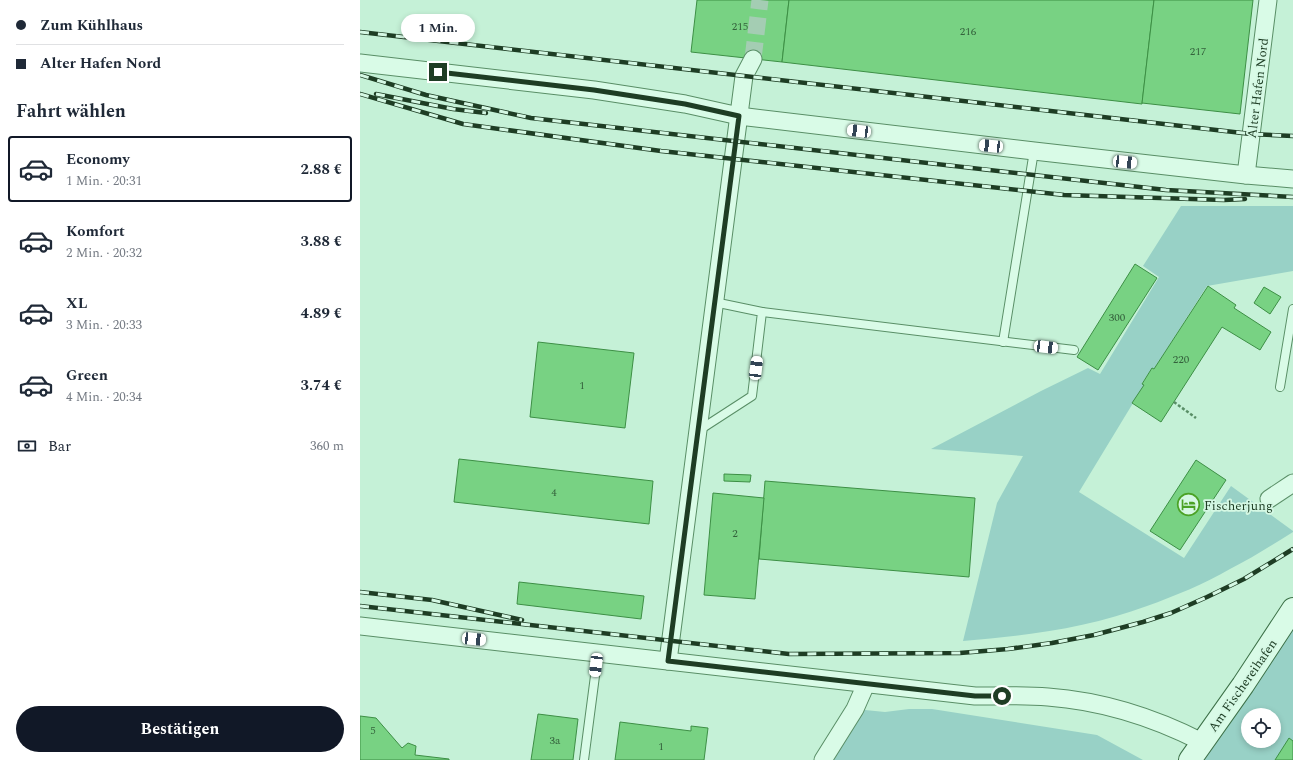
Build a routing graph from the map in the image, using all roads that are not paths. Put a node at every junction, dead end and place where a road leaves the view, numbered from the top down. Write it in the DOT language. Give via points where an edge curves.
graph roads {
  1 [pos="1268,0"];
  2 [pos="753,59"];
  3 [pos="360,63"];
  4 [pos="739,116"];
  5 [pos="1034,151"];
  6 [pos="1246,175"];
  7 [pos="1293,179"];
  8 [pos="714,302"];
  9 [pos="1293,309"];
  10 [pos="762,312"];
  11 [pos="1004,342"];
  12 [pos="1074,350"];
  13 [pos="1280,387"];
  14 [pos="698,432"];
  15 [pos="1293,483"];
  16 [pos="1269,499"];
  17 [pos="1293,609"];
  18 [pos="360,626"];
  19 [pos="598,653"];
  20 [pos="668,661"];
  21 [pos="866,684"];
  22 [pos="1202,742"];
  23 [pos="584,760"];
  24 [pos="823,760"];
  25 [pos="1190,760"];
  1 -- 6 [label="street, Alter Hafen Nord"];
  2 -- 4 [label="street" via="744,76"];
  3 -- 4 [label="street" via="594,90 685,104"];
  4 -- 5 [label="street"];
  4 -- 8 [label="street"];
  5 -- 6 [label="street"];
  5 -- 11 [label="lane"];
  6 -- 7 [label="street"];
  8 -- 10 [label="lane"];
  8 -- 14 [label="street"];
  9 -- 13 [label="lane"];
  10 -- 11 [label="lane"];
  10 -- 14 [label="lane" via="752,396"];
  11 -- 12 [label="lane"];
  14 -- 20 [label="street"];
  15 -- 16 [label="street"];
  17 -- 22 [label="street, Am Fischereihafen"];
  18 -- 19 [label="street"];
  19 -- 20 [label="street"];
  19 -- 23 [label="lane"];
  20 -- 21 [label="street"];
  21 -- 22 [label="street" via="975,696 1048,697 1112,706 1160,722"];
  21 -- 24 [label="street" via="855,709"];
  22 -- 25 [label="street, Am Fischereihafen"];
}
